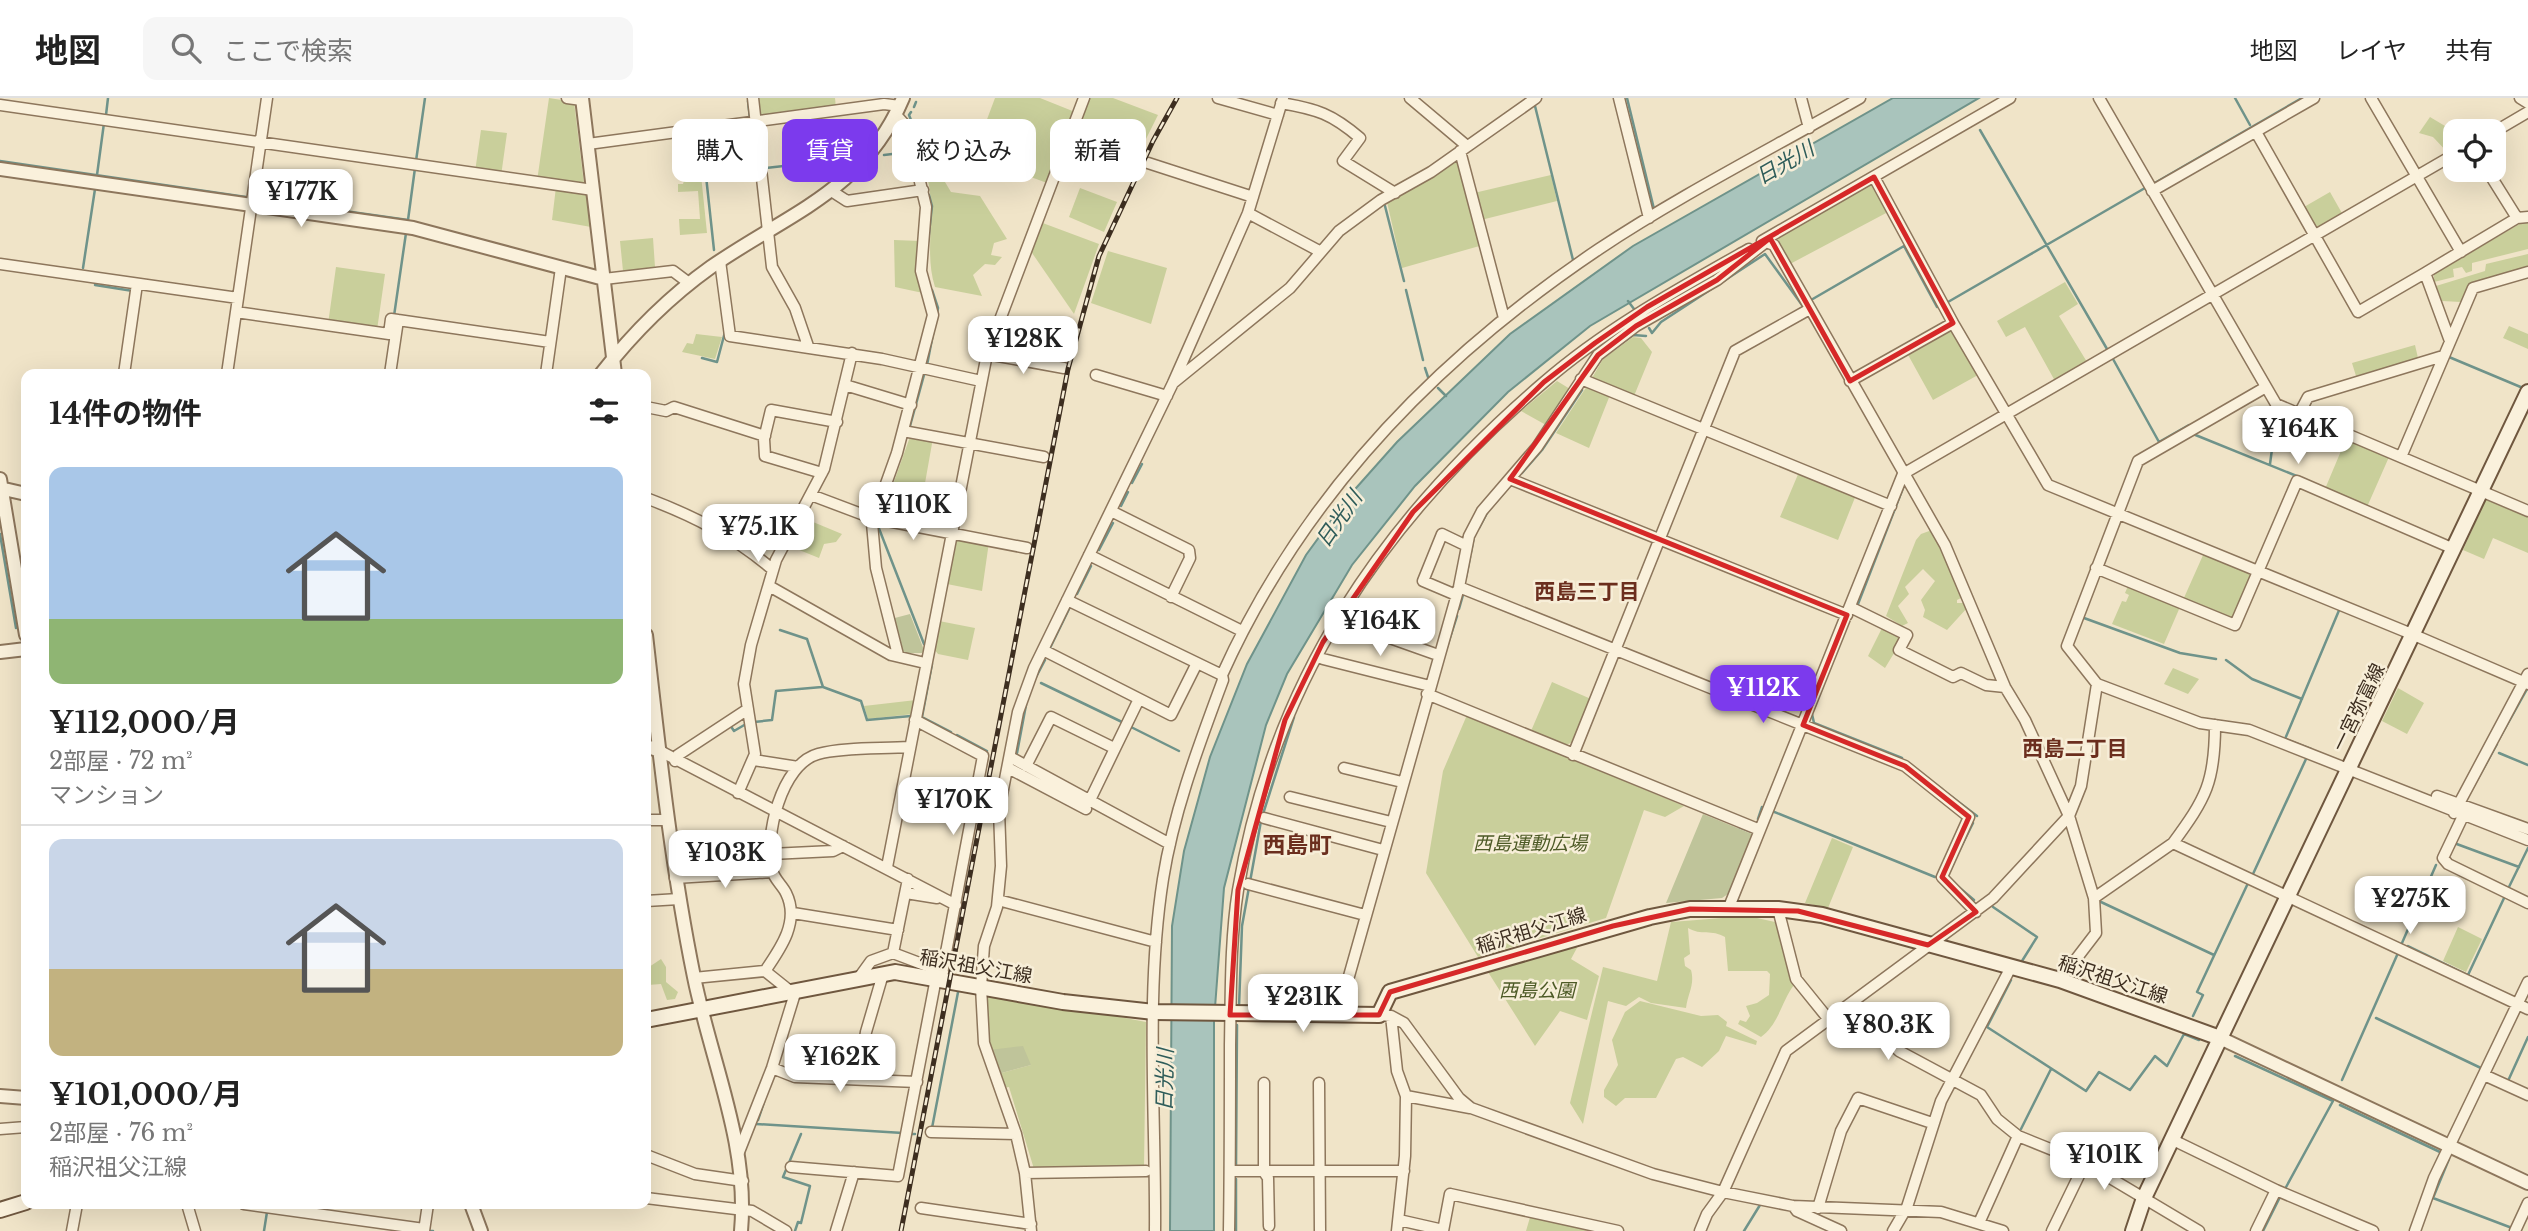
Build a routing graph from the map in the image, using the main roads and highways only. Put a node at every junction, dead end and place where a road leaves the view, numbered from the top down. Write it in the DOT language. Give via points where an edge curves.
graph roads {
  1 [pos="2528,393"];
  2 [pos="651,1019"];
  3 [pos="2220,1038"];
  4 [pos="21,1204"];
  5 [pos="0,1210"];
  6 [pos="2133,1231"];
  1 -- 3 [label="main road, 一宮弥富線"];
  2 -- 3 [label="main road, 稲沢祖父江線" via="883,974 909,973 1077,1004 1156,1012 1385,1015 1390,992 1625,923 1690,909 1729,907 1822,915 2060,980"];
  3 -- 6 [label="main road" via="2144,1198"];
  4 -- 5 [label="main road"];
}
